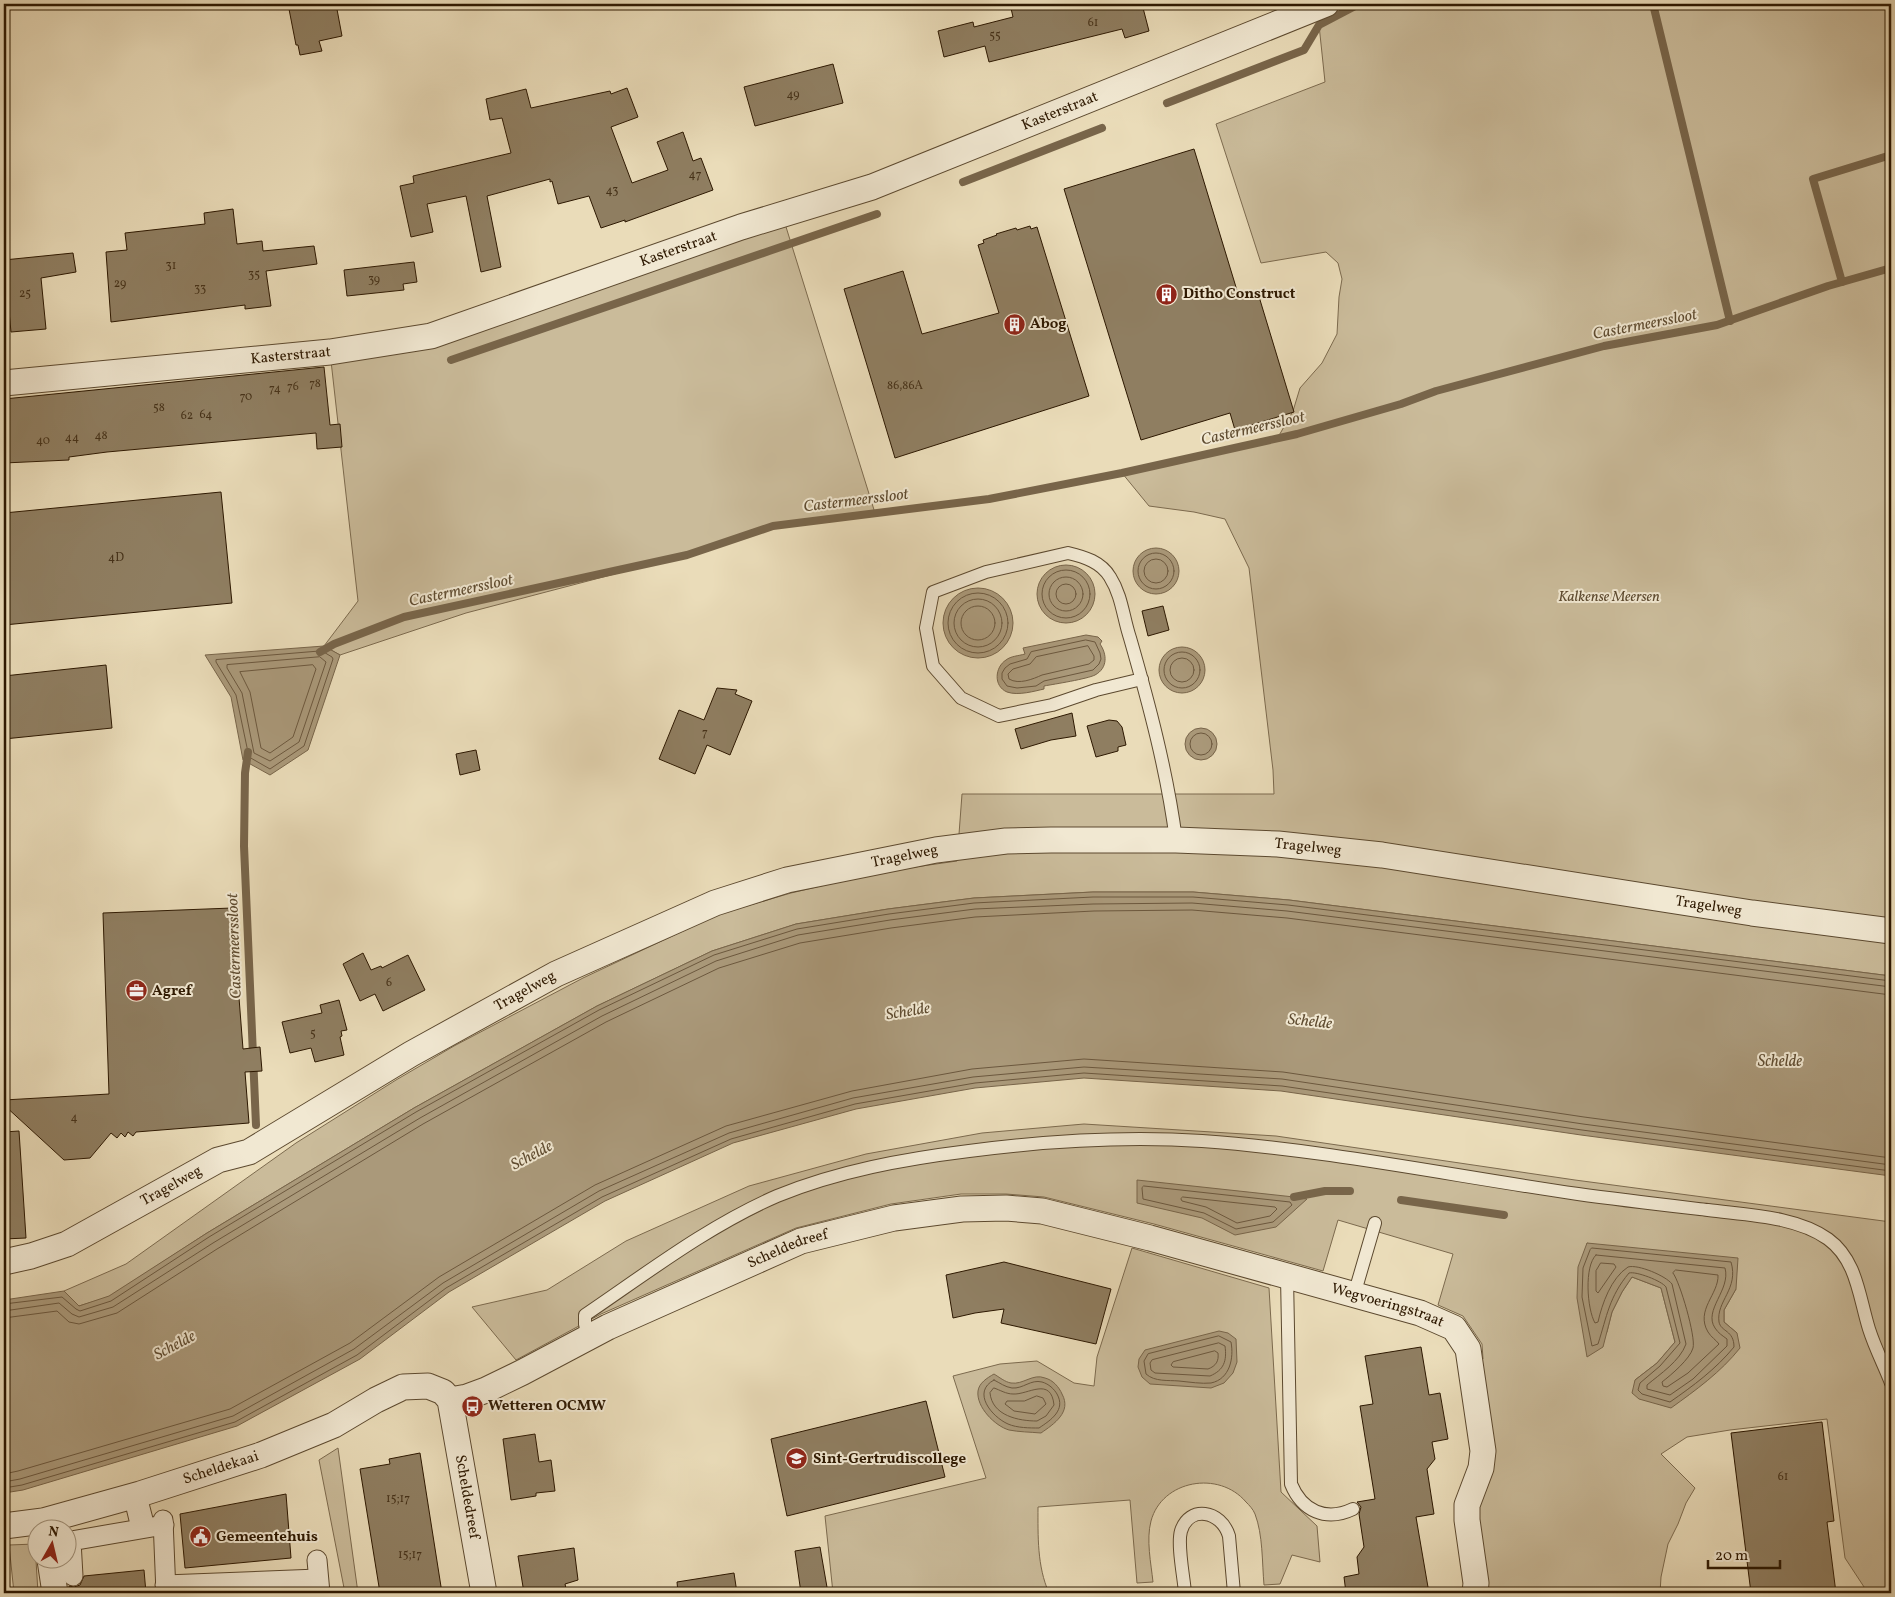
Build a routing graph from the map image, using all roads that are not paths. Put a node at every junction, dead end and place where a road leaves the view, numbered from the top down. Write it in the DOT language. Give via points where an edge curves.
graph roads {
  1 [pos="1326,4"];
  2 [pos="4,383"];
  3 [pos="1142,679"];
  4 [pos="1176,840"];
  5 [pos="1891,931"];
  6 [pos="1376,1223"];
  7 [pos="4,1262"];
  8 [pos="1287,1277"];
  9 [pos="1354,1295"];
  10 [pos="588,1338"];
  11 [pos="1891,1383"];
  12 [pos="450,1400"];
  13 [pos="135,1495"];
  14 [pos="1353,1509"];
  15 [pos="59,1520"];
  16 [pos="152,1522"];
  17 [pos="28,1525"];
  18 [pos="4,1526"];
  19 [pos="52,1570"];
  20 [pos="73,1576"];
  21 [pos="316,1581"];
  22 [pos="166,1589"];
  23 [pos="55,1593"];
  24 [pos="484,1593"];
  25 [pos="1185,1593"];
  26 [pos="1234,1593"];
  27 [pos="1475,1593"];
  1 -- 2 [label="street, Kasterstraat" via="872,187 741,226 431,336 330,352"];
  3 -- 3 [label="lane" via="1121,599 1109,575 1082,556 1068,553 1004,567 933,592 926,628 933,666 961,698 1000,716"];
  3 -- 4 [label="lane" via="1170,796"];
  4 -- 5 [label="street, Tragelweg" via="1278,844 1382,855 1752,913"];
  4 -- 7 [label="street, Tragelweg" via="1006,841 936,850 787,880 714,903 556,974 411,1054 249,1152 218,1160 67,1244"];
  6 -- 9 [label="lane"];
  8 -- 9 [label="street, Wegvoeringstraat"];
  8 -- 10 [label="street, Scheldedreef" via="1042,1211 962,1209 894,1218 801,1242"];
  8 -- 14 [label="lane" via="1291,1484 1296,1497 1309,1509 1323,1514 1344,1514"];
  9 -- 27 [label="street, Wegvoeringstraat" via="1420,1313 1454,1328 1468,1349 1483,1450 1481,1468 1467,1505"];
  10 -- 11 [label="lane" via="585,1315 720,1224 779,1196 821,1182 925,1156 1031,1143 1119,1139 1201,1141 1300,1151 1580,1194 1768,1217 1806,1228 1826,1237 1841,1250 1854,1271 1870,1332"];
  10 -- 12 [label="street, Scheldedreef" via="486,1390 467,1398"];
  12 -- 13 [label="street, Scheldekaai" via="443,1392 428,1386 403,1387 334,1425 261,1456"];
  12 -- 24 [label="street, Scheldedreef"];
  13 -- 15 [label="street, Scheldekaai"];
  13 -- 16 [label="lane"];
  16 -- 20 [label="street" via="71,1541"];
  16 -- 22 [label="street"];
  17 -- 18 [label="street, Scheldekaai"];
  19 -- 23 [label="street"];
  21 -- 22 [label="street"];
  25 -- 26 [label="lane" via="1181,1530 1193,1516 1212,1514 1220,1519 1229,1536"];
}
